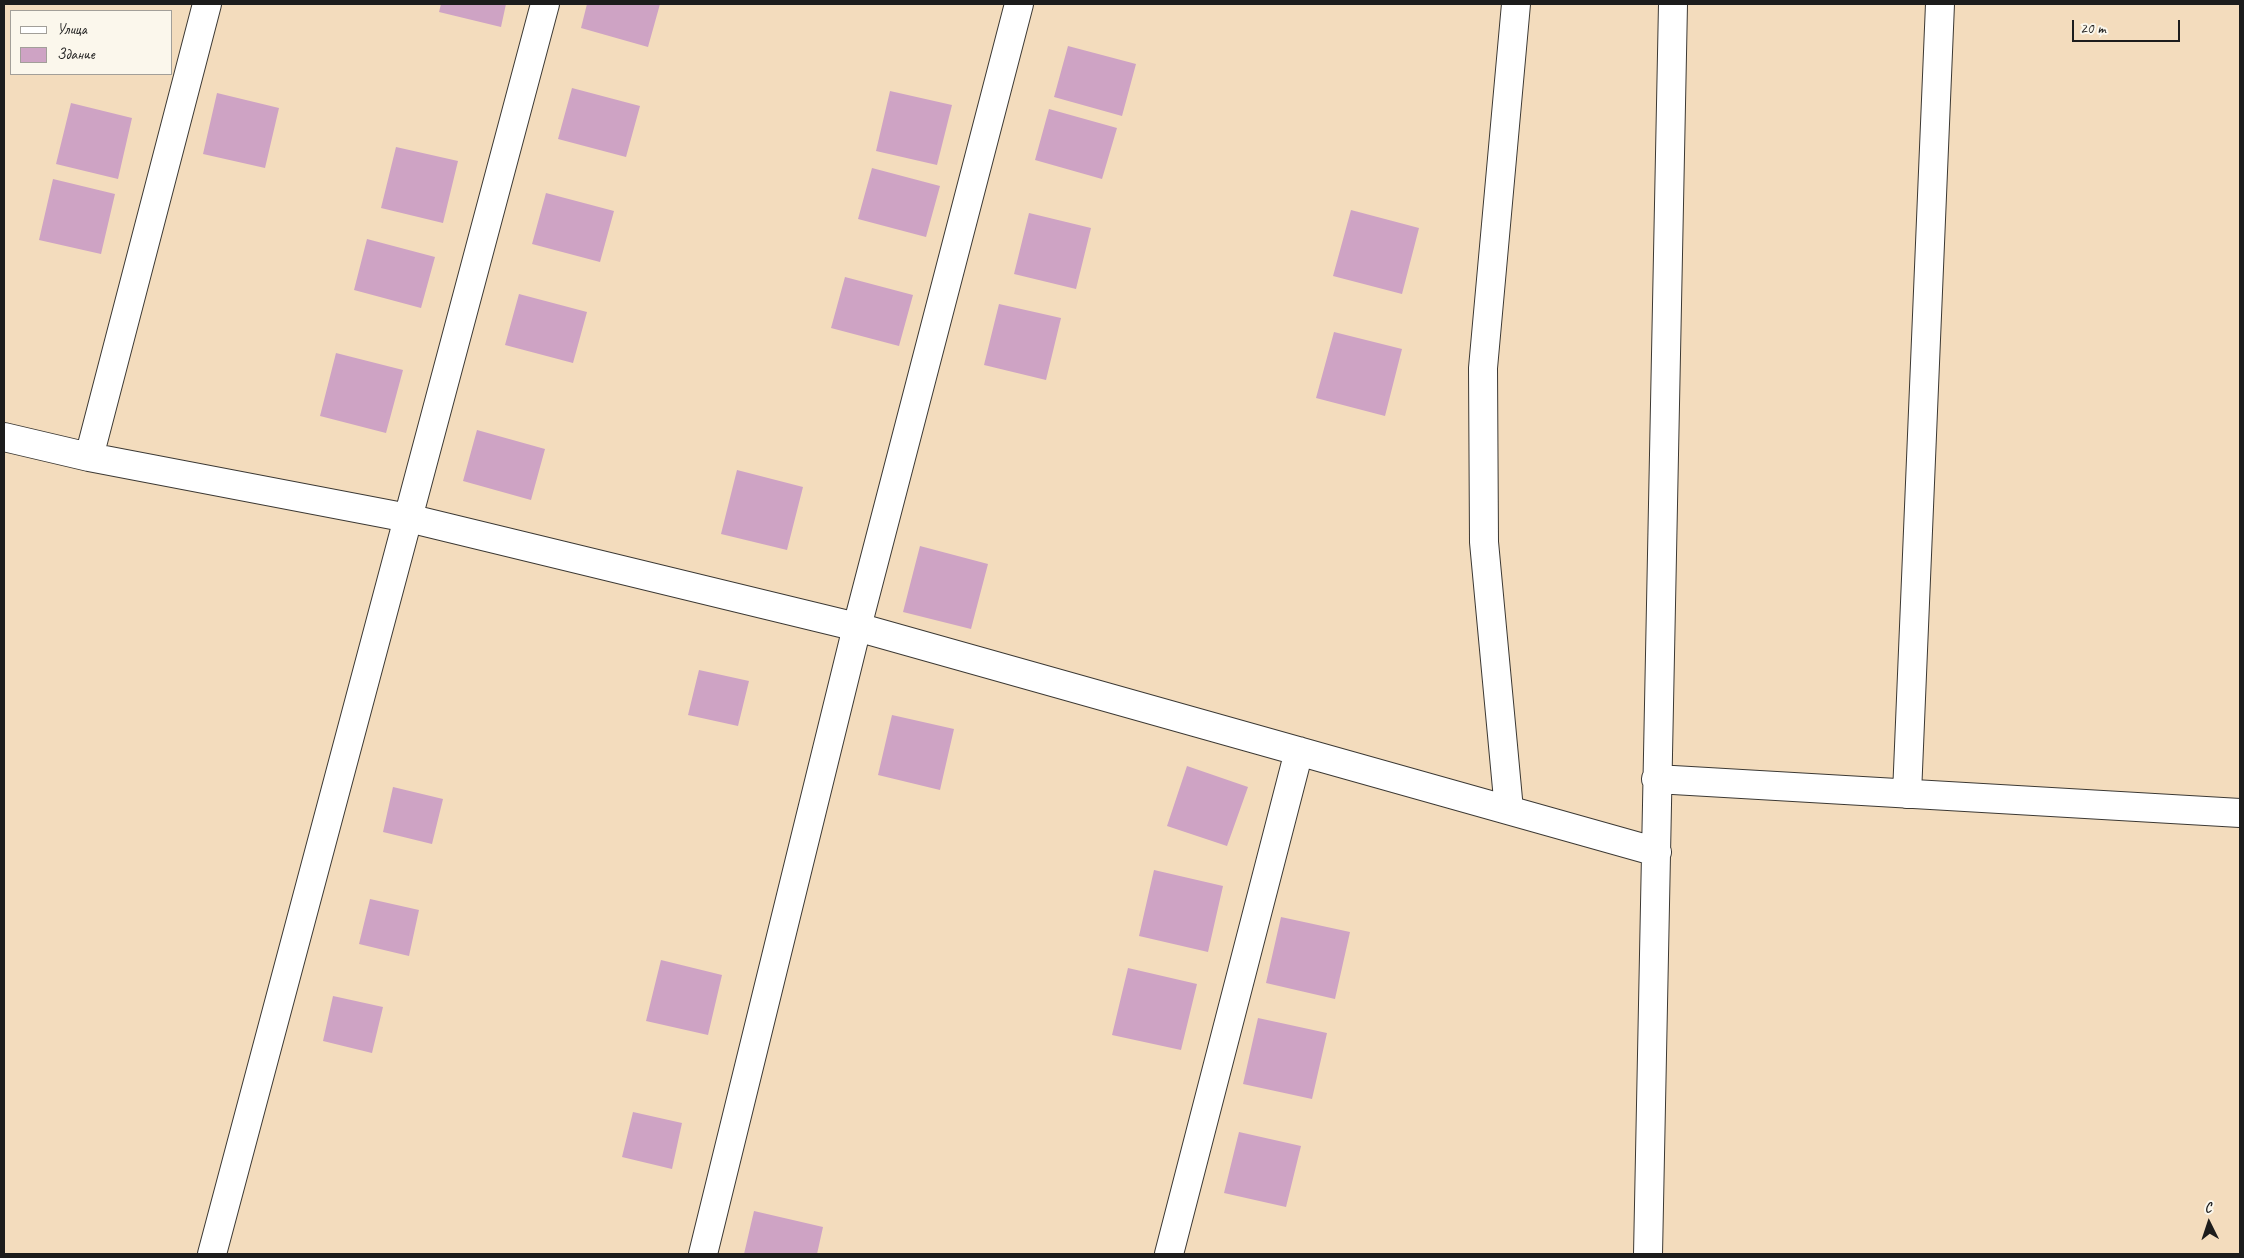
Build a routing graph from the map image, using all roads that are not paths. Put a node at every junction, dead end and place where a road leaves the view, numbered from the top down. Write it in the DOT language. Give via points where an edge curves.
graph roads {
  1 [pos="207,4"];
  2 [pos="545,4"];
  3 [pos="1019,4"];
  4 [pos="1516,4"];
  5 [pos="1674,4"];
  6 [pos="1940,4"];
  7 [pos="4,437"];
  8 [pos="90,457"];
  9 [pos="408,518"];
  10 [pos="857,627"];
  11 [pos="1299,751"];
  12 [pos="1656,779"];
  13 [pos="1907,794"];
  14 [pos="1509,810"];
  15 [pos="2240,813"];
  16 [pos="1656,852"];
  17 [pos="212,1254"];
  18 [pos="703,1254"];
  19 [pos="1169,1254"];
  20 [pos="1648,1254"];
  1 -- 8 [label="street"];
  2 -- 9 [label="street"];
  3 -- 10 [label="street"];
  4 -- 14 [label="street" via="1483,368 1484,542"];
  5 -- 12 [label="street"];
  6 -- 13 [label="street"];
  7 -- 8 [label="street"];
  8 -- 9 [label="street"];
  9 -- 10 [label="street"];
  9 -- 17 [label="street"];
  10 -- 11 [label="street"];
  10 -- 18 [label="street"];
  11 -- 14 [label="street"];
  11 -- 19 [label="street"];
  12 -- 13 [label="street"];
  12 -- 16 [label="street"];
  13 -- 15 [label="street"];
  14 -- 16 [label="street"];
  16 -- 20 [label="street"];
}
